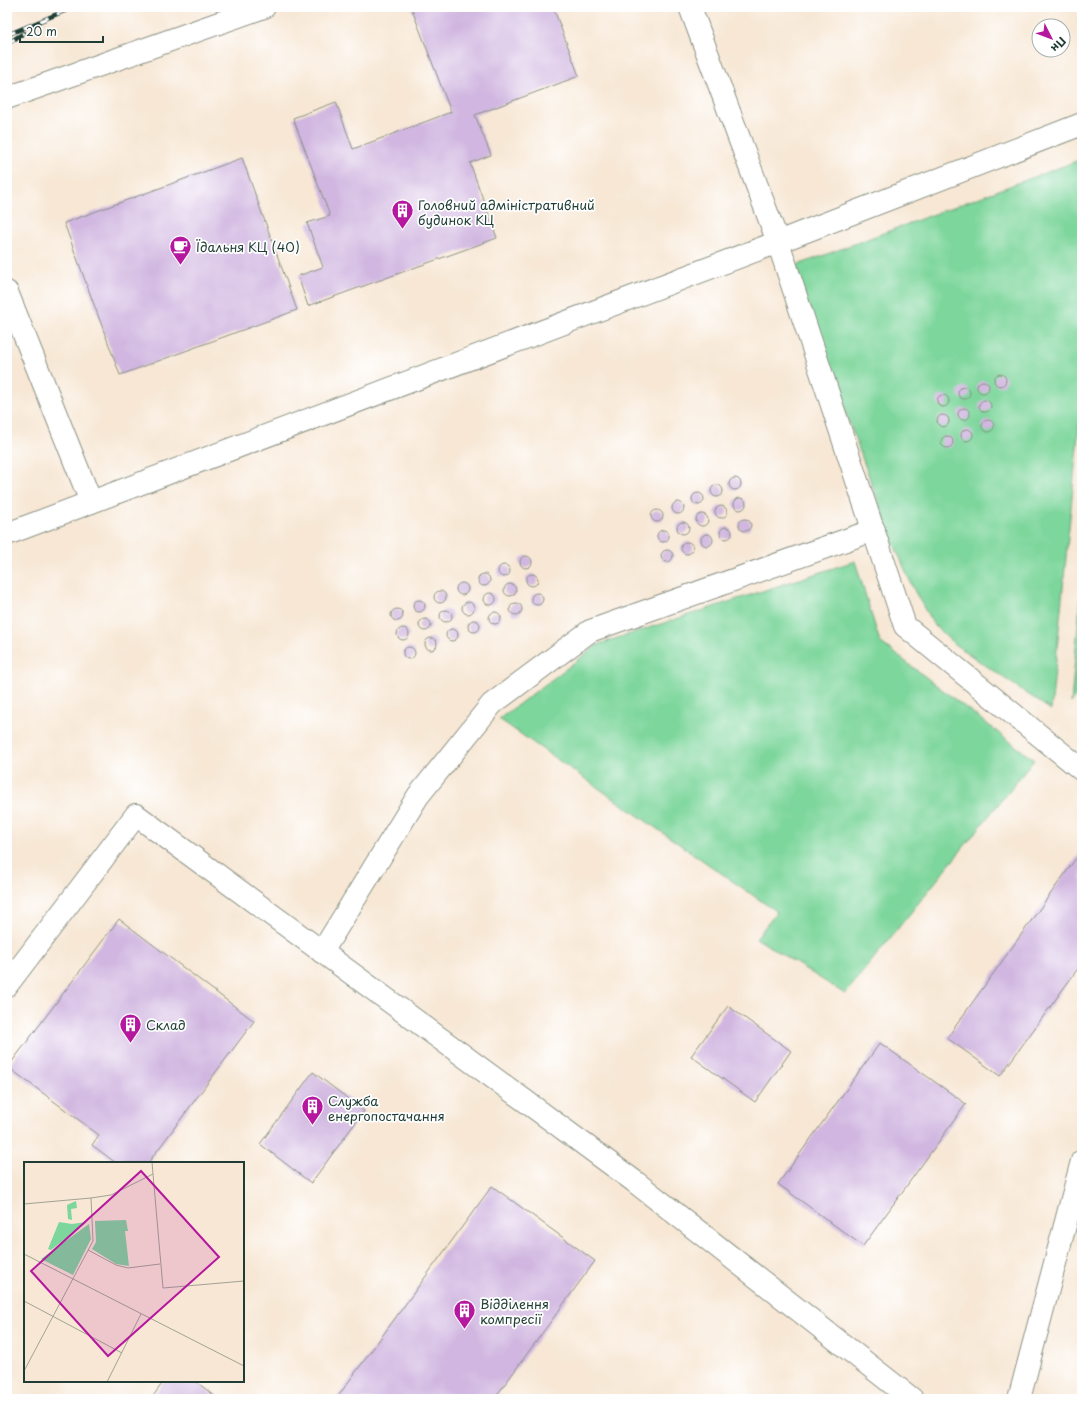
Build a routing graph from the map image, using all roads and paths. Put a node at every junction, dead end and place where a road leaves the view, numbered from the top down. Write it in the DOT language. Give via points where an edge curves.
graph roads {
  1 [pos="264,7"];
  2 [pos="690,7"];
  3 [pos="7,98"];
  4 [pos="1082,124"];
  5 [pos="778,242"];
  6 [pos="7,292"];
  7 [pos="91,502"];
  8 [pos="874,530"];
  9 [pos="7,534"];
  10 [pos="1082,770"];
  11 [pos="322,952"];
  12 [pos="7,985"];
  13 [pos="1082,1161"];
  14 [pos="912,1399"];
  15 [pos="1020,1399"];
  1 -- 3 [label="street"];
  2 -- 5 [label="street"];
  4 -- 5 [label="street"];
  5 -- 7 [label="street"];
  5 -- 8 [label="street"];
  6 -- 7 [label="street"];
  7 -- 9 [label="street"];
  8 -- 10 [label="street" via="905,626"];
  8 -- 11 [label="street" via="590,631 492,704 418,796"];
  11 -- 12 [label="street" via="136,815"];
  11 -- 14 [label="street" via="634,1181"];
  13 -- 15 [label="street"];
}
